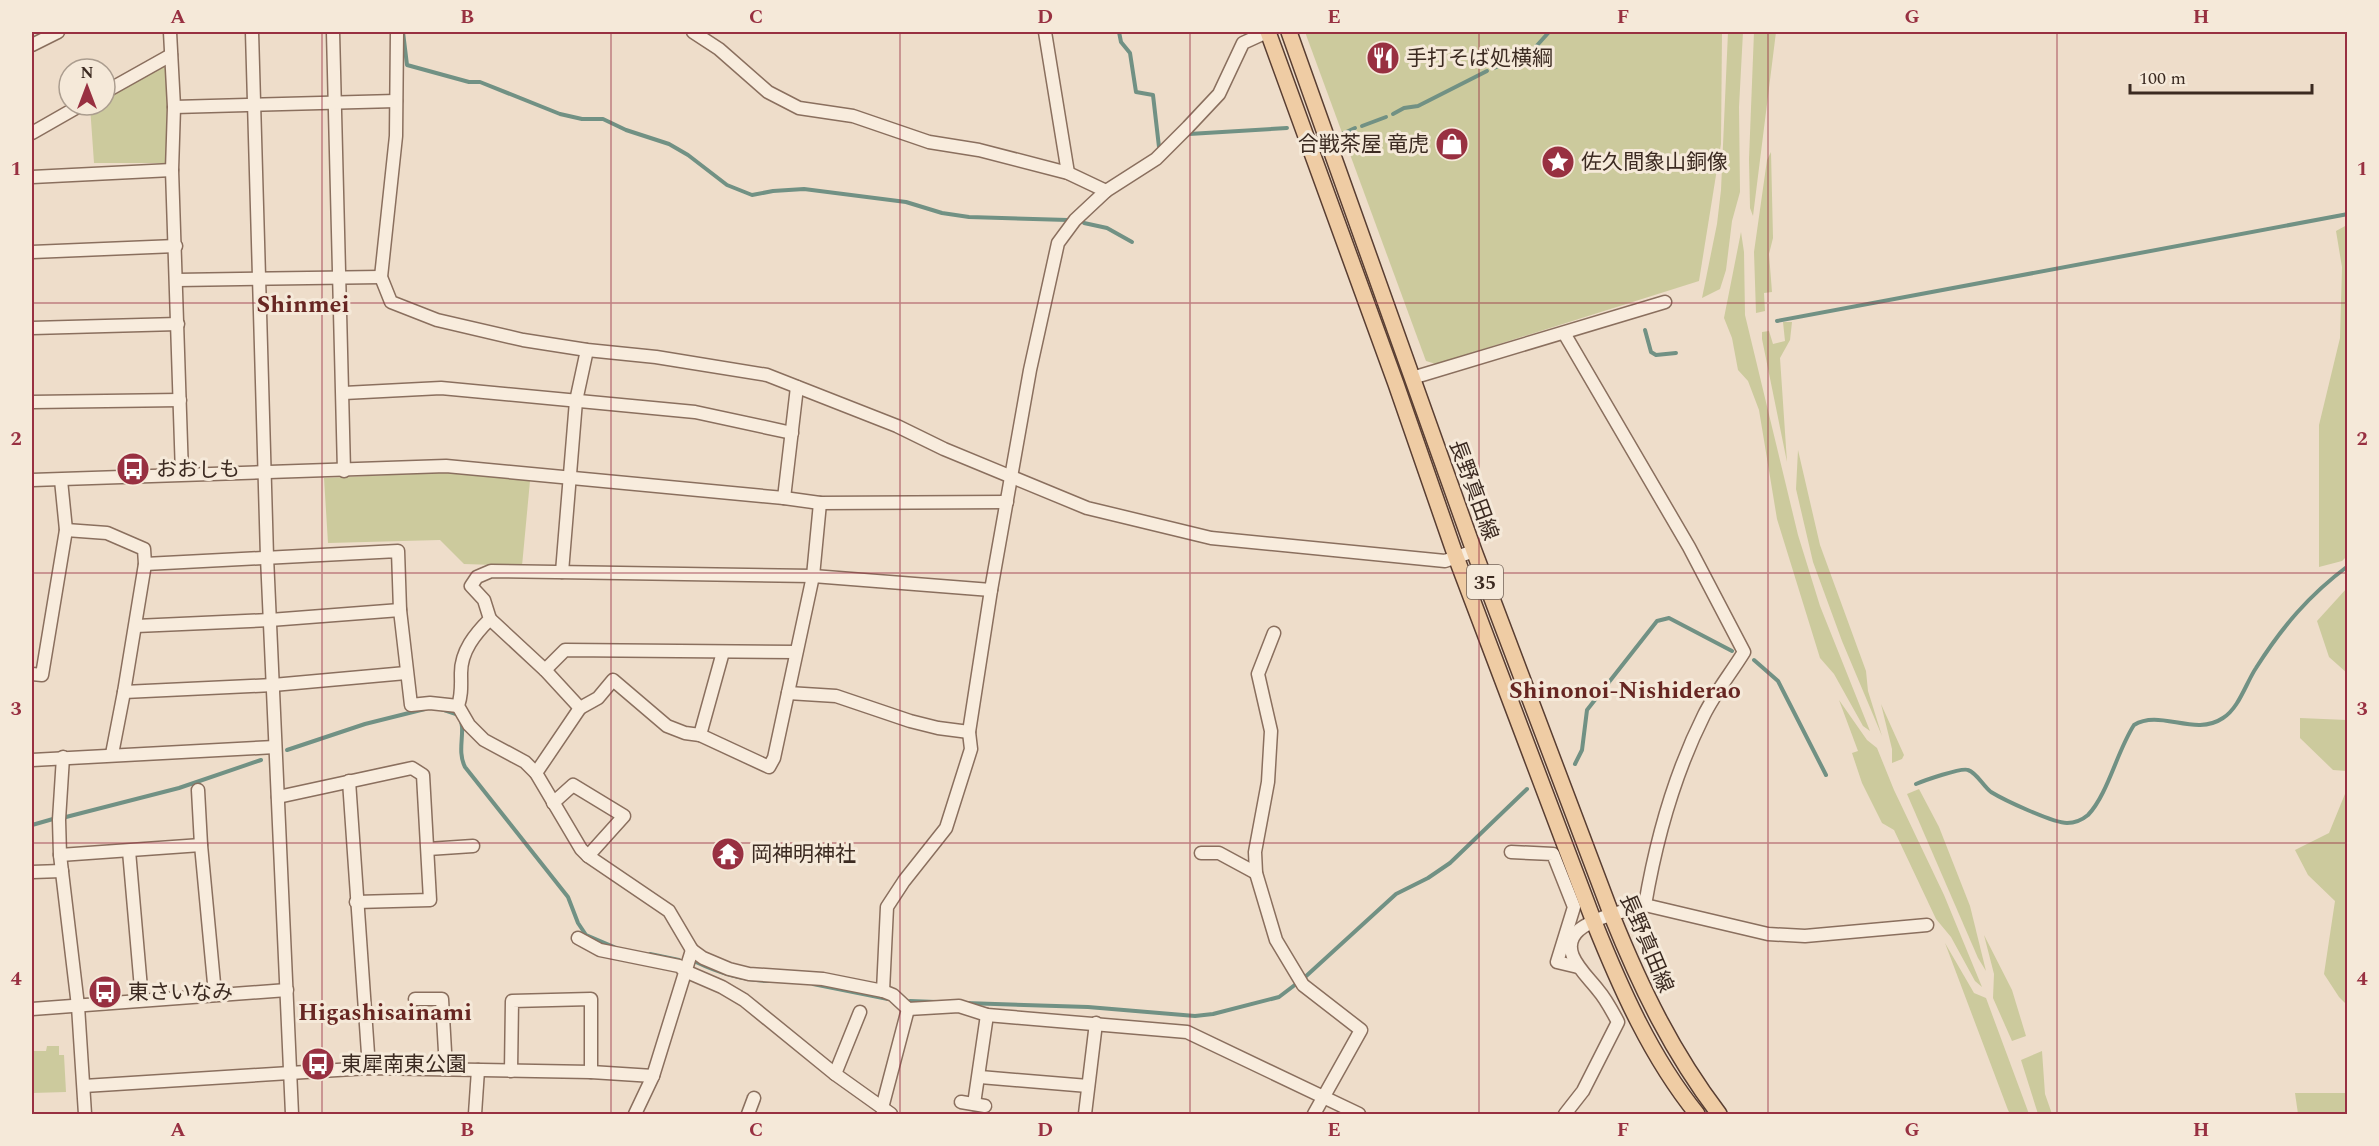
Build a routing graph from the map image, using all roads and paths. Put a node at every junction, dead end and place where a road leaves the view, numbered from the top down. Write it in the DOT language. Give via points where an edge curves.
graph roads {
  1 [pos="58,32"];
  2 [pos="170,32"];
  3 [pos="252,32"];
  4 [pos="333,32"];
  5 [pos="397,32"];
  6 [pos="693,32"];
  7 [pos="1045,32"];
  8 [pos="1268,32"];
  9 [pos="1289,32"];
  10 [pos="32,45"];
  11 [pos="171,55"];
  12 [pos="117,85"];
  13 [pos="396,100"];
  14 [pos="335,103"];
  15 [pos="254,105"];
  16 [pos="174,107"];
  17 [pos="60,117"];
  18 [pos="32,133"];
  19 [pos="172,170"];
  20 [pos="1068,173"];
  21 [pos="32,177"];
  22 [pos="1106,191"];
  23 [pos="176,246"];
  24 [pos="32,252"];
  25 [pos="340,276"];
  26 [pos="381,277"];
  27 [pos="258,279"];
  28 [pos="177,280"];
  29 [pos="1665,302"];
  30 [pos="178,324"];
  31 [pos="32,328"];
  32 [pos="1564,333"];
  33 [pos="587,350"];
  34 [pos="1412,378"];
  35 [pos="797,387"];
  36 [pos="344,393"];
  37 [pos="180,400"];
  38 [pos="576,401"];
  39 [pos="32,402"];
  40 [pos="792,433"];
  41 [pos="344,471"];
  42 [pos="264,473"];
  43 [pos="182,474"];
  44 [pos="1012,476"];
  45 [pos="569,478"];
  46 [pos="32,480"];
  47 [pos="61,480"];
  48 [pos="784,498"];
  49 [pos="1007,502"];
  50 [pos="820,503"];
  51 [pos="66,530"];
  52 [pos="1474,551"];
  53 [pos="267,557"];
  54 [pos="1456,557"];
  55 [pos="145,564"];
  56 [pos="562,572"];
  57 [pos="813,576"];
  58 [pos="991,590"];
  59 [pos="400,610"];
  60 [pos="490,619"];
  61 [pos="270,620"];
  62 [pos="136,626"];
  63 [pos="1274,633"];
  64 [pos="723,652"];
  65 [pos="795,652"];
  66 [pos="545,670"];
  67 [pos="406,673"];
  68 [pos="32,674"];
  69 [pos="273,685"];
  70 [pos="124,692"];
  71 [pos="788,693"];
  72 [pos="458,706"];
  73 [pos="580,708"];
  74 [pos="969,732"];
  75 [pos="700,735"];
  76 [pos="275,747"];
  77 [pos="112,754"];
  78 [pos="63,757"];
  79 [pos="32,760"];
  80 [pos="536,773"];
  81 [pos="349,782"];
  82 [pos="198,789"];
  83 [pos="278,796"];
  84 [pos="553,803"];
  85 [pos="201,845"];
  86 [pos="473,846"];
  87 [pos="428,849"];
  88 [pos="129,851"];
  89 [pos="1511,852"];
  90 [pos="1560,852"];
  91 [pos="1201,853"];
  92 [pos="60,855"];
  93 [pos="588,856"];
  94 [pos="62,871"];
  95 [pos="32,872"];
  96 [pos="1256,873"];
  97 [pos="356,902"];
  98 [pos="1580,905"];
  99 [pos="1645,905"];
  100 [pos="1612,916"];
  101 [pos="1594,922"];
  102 [pos="1927,925"];
  103 [pos="578,938"];
  104 [pos="1568,940"];
  105 [pos="692,950"];
  106 [pos="685,971"];
  107 [pos="287,990"];
  108 [pos="883,991"];
  109 [pos="215,994"];
  110 [pos="415,999"];
  111 [pos="142,1000"];
  112 [pos="78,1006"];
  113 [pos="32,1009"];
  114 [pos="908,1009"];
  115 [pos="861,1012"];
  116 [pos="987,1015"];
  117 [pos="1096,1023"];
  118 [pos="369,1068"];
  119 [pos="446,1069"];
  120 [pos="478,1070"];
  121 [pos="512,1071"];
  122 [pos="591,1072"];
  123 [pos="290,1073"];
  124 [pos="835,1074"];
  125 [pos="653,1076"];
  126 [pos="980,1077"];
  127 [pos="84,1086"];
  128 [pos="1088,1086"];
  129 [pos="754,1098"];
  130 [pos="1325,1098"];
  131 [pos="961,1102"];
  132 [pos="886,1111"];
  133 [pos="85,1114"];
  134 [pos="292,1114"];
  135 [pos="475,1114"];
  136 [pos="635,1114"];
  137 [pos="748,1114"];
  138 [pos="1085,1114"];
  139 [pos="1314,1114"];
  140 [pos="1359,1114"];
  141 [pos="1564,1114"];
  142 [pos="1697,1114"];
  143 [pos="1719,1114"];
  1 -- 10 [label="street"];
  2 -- 11 [label="street"];
  3 -- 15 [label="street"];
  4 -- 14 [label="street"];
  5 -- 13 [label="street"];
  6 -- 20 [label="street" via="768,92 799,108 853,116 929,142 979,150"];
  7 -- 20 [label="street"];
  8 -- 22 [label="street" via="1243,43 1219,94 1156,159"];
  8 -- 54 [label="main road, 長野真田線 / 35"];
  9 -- 34 [label="main road, 長野真田線 / 35"];
  11 -- 12 [label="street"];
  11 -- 16 [label="street"];
  13 -- 14 [label="street"];
  13 -- 26 [label="street" via="396,136"];
  14 -- 15 [label="street"];
  14 -- 25 [label="street"];
  15 -- 16 [label="street"];
  15 -- 27 [label="street"];
  16 -- 19 [label="street"];
  17 -- 18 [label="street"];
  19 -- 21 [label="street"];
  19 -- 23 [label="street"];
  20 -- 22 [label="street"];
  22 -- 44 [label="street" via="1075,220 1058,243"];
  23 -- 24 [label="street"];
  23 -- 28 [label="street"];
  25 -- 26 [label="street"];
  25 -- 27 [label="street"];
  25 -- 36 [label="street"];
  26 -- 33 [label="street" via="391,302 437,320"];
  27 -- 28 [label="street"];
  27 -- 42 [label="street"];
  28 -- 30 [label="street"];
  29 -- 32 [label="street"];
  30 -- 31 [label="street"];
  30 -- 37 [label="street"];
  32 -- 34 [label="street"];
  32 -- 99 [label="street" via="1689,547 1744,652 1705,714 1677,780 1654,855"];
  33 -- 35 [label="street" via="767,375"];
  33 -- 38 [label="street"];
  34 -- 52 [label="main road, 長野真田線 / 35"];
  35 -- 40 [label="street"];
  35 -- 44 [label="street"];
  36 -- 38 [label="street" via="441,388"];
  36 -- 41 [label="street"];
  37 -- 39 [label="street"];
  37 -- 43 [label="street"];
  38 -- 40 [label="street" via="695,412"];
  38 -- 45 [label="street"];
  40 -- 48 [label="street"];
  41 -- 42 [label="street"];
  41 -- 45 [label="street" via="446,466"];
  42 -- 43 [label="street"];
  42 -- 53 [label="street"];
  43 -- 47 [label="street"];
  44 -- 49 [label="street"];
  44 -- 54 [label="street" via="1087,508 1211,538 1445,561"];
  45 -- 48 [label="street"];
  45 -- 56 [label="street"];
  46 -- 47 [label="street"];
  47 -- 51 [label="street"];
  48 -- 50 [label="street"];
  49 -- 50 [label="street"];
  49 -- 58 [label="street"];
  50 -- 57 [label="street"];
  51 -- 55 [label="street" via="107,533 144,549"];
  51 -- 68 [label="street" via="42,675"];
  52 -- 54 [label="street"];
  52 -- 100 [label="main road, 長野真田線 / 35"];
  53 -- 55 [label="street"];
  53 -- 59 [label="street" via="398,551"];
  53 -- 61 [label="street"];
  54 -- 90 [label="main road, 長野真田線 / 35"];
  55 -- 62 [label="street"];
  56 -- 57 [label="street"];
  56 -- 60 [label="street" via="491,571 477,576 471,586 484,600"];
  57 -- 58 [label="street"];
  57 -- 65 [label="street"];
  58 -- 74 [label="street"];
  59 -- 61 [label="street"];
  59 -- 67 [label="street"];
  60 -- 66 [label="street"];
  60 -- 72 [label="street" via="467,648"];
  61 -- 62 [label="street"];
  61 -- 69 [label="street"];
  62 -- 70 [label="street"];
  63 -- 96 [label="street" via="1258,674 1271,731 1268,782 1255,852"];
  64 -- 65 [label="street"];
  64 -- 66 [label="street" via="565,650"];
  64 -- 75 [label="street"];
  65 -- 71 [label="street"];
  66 -- 73 [label="street"];
  67 -- 69 [label="street"];
  67 -- 72 [label="street" via="411,705"];
  69 -- 70 [label="street"];
  69 -- 76 [label="street"];
  70 -- 77 [label="street"];
  71 -- 74 [label="street" via="836,696 910,721"];
  71 -- 75 [label="street" via="769,767"];
  72 -- 80 [label="street" via="484,740 525,762"];
  73 -- 75 [label="street" via="598,698 613,680 667,726"];
  73 -- 80 [label="street"];
  74 -- 108 [label="street" via="970,749 946,828 887,907"];
  76 -- 77 [label="street"];
  76 -- 83 [label="street"];
  77 -- 78 [label="street"];
  78 -- 79 [label="street"];
  78 -- 92 [label="street"];
  80 -- 84 [label="street"];
  81 -- 83 [label="street"];
  81 -- 87 [label="street" via="412,768 423,775"];
  81 -- 97 [label="street"];
  82 -- 85 [label="street"];
  83 -- 107 [label="street"];
  84 -- 93 [label="street"];
  84 -- 93 [label="street" via="573,785 624,816"];
  85 -- 88 [label="street"];
  85 -- 109 [label="street"];
  86 -- 87 [label="street"];
  87 -- 97 [label="street" via="430,900"];
  88 -- 92 [label="street"];
  88 -- 111 [label="street"];
  89 -- 90 [label="street"];
  90 -- 98 [label="main road, 長野真田線 / 35"];
  91 -- 96 [label="street" via="1219,853"];
  92 -- 94 [label="street"];
  93 -- 105 [label="street" via="669,911"];
  94 -- 95 [label="street"];
  94 -- 112 [label="street"];
  96 -- 130 [label="street" via="1276,940 1300,981 1361,1030"];
  97 -- 118 [label="street"];
  98 -- 101 [label="main road, 長野真田線 / 35"];
  98 -- 104 [label="street"];
  99 -- 100 [label="street"];
  99 -- 102 [label="street" via="1768,934 1805,936"];
  100 -- 101 [label="street"];
  100 -- 143 [label="main road, 長野真田線 / 35" via="1675,1052"];
  101 -- 104 [label="street"];
  101 -- 142 [label="main road, 長野真田線 / 35" via="1635,1017"];
  103 -- 106 [label="street" via="600,950 679,966"];
  104 -- 141 [label="street" via="1578,967 1599,990 1618,1022 1583,1091"];
  105 -- 106 [label="street"];
  105 -- 108 [label="street" via="739,971 823,979"];
  106 -- 124 [label="street" via="744,1000"];
  106 -- 125 [label="street"];
  107 -- 109 [label="street"];
  107 -- 123 [label="street"];
  108 -- 114 [label="street"];
  109 -- 111 [label="street"];
  110 -- 119 [label="street" via="442,999"];
  111 -- 112 [label="street"];
  112 -- 113 [label="street"];
  112 -- 127 [label="street"];
  114 -- 116 [label="street" via="959,1006"];
  114 -- 132 [label="street"];
  115 -- 124 [label="street"];
  116 -- 117 [label="street"];
  116 -- 126 [label="street"];
  117 -- 128 [label="street"];
  117 -- 130 [label="street" via="1187,1032"];
  118 -- 119 [label="street"];
  118 -- 123 [label="street"];
  119 -- 120 [label="street"];
  120 -- 121 [label="street"];
  120 -- 135 [label="street"];
  121 -- 122 [label="street"];
  121 -- 122 [label="street" via="512,1001 591,999"];
  122 -- 125 [label="street"];
  123 -- 127 [label="street"];
  123 -- 134 [label="street"];
  124 -- 132 [label="street"];
  125 -- 136 [label="street"];
  126 -- 128 [label="street"];
  126 -- 131 [label="street" via="980,1105"];
  127 -- 133 [label="street"];
  128 -- 138 [label="street"];
  129 -- 137 [label="street"];
  130 -- 139 [label="street"];
  130 -- 140 [label="street"];
}
